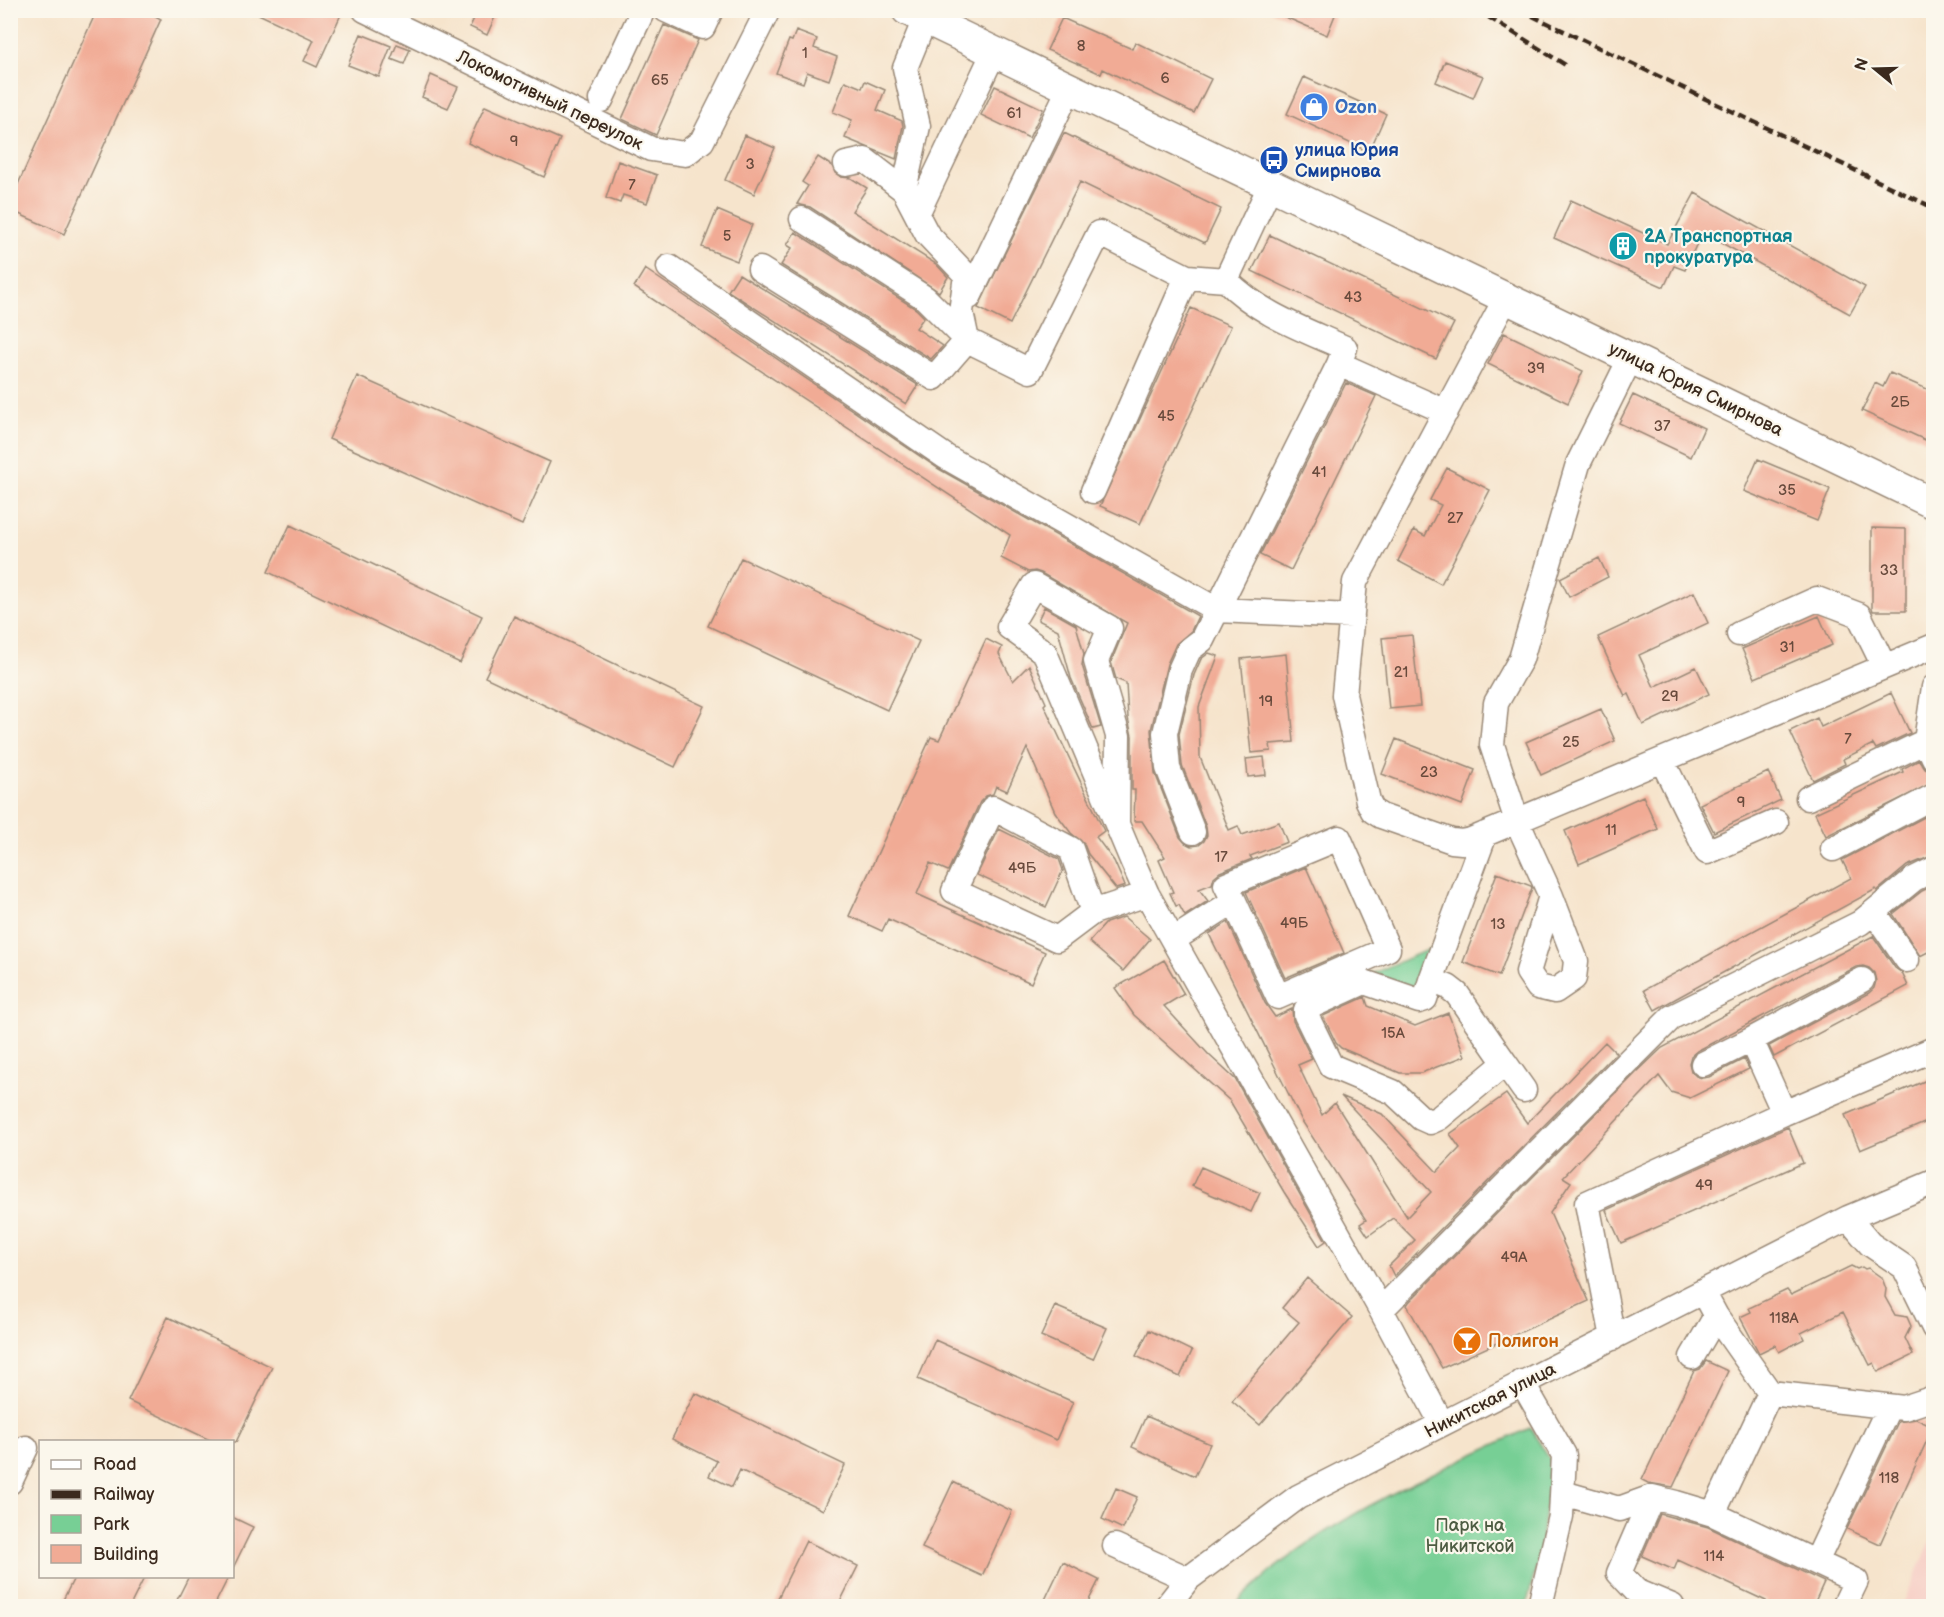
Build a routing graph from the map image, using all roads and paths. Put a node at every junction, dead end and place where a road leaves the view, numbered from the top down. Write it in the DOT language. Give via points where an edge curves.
graph roads {
  1 [pos="365,10"];
  2 [pos="642,10"];
  3 [pos="666,10"];
  4 [pos="711,10"];
  5 [pos="768,10"];
  6 [pos="916,15"];
  7 [pos="994,52"];
  8 [pos="1069,89"];
  9 [pos="601,100"];
  10 [pos="846,164"];
  11 [pos="1270,186"];
  12 [pos="904,190"];
  13 [pos="917,214"];
  14 [pos="802,219"];
  15 [pos="669,267"];
  16 [pos="760,270"];
  17 [pos="1187,278"];
  18 [pos="1226,280"];
  19 [pos="1506,298"];
  20 [pos="961,312"];
  21 [pos="967,340"];
  22 [pos="1631,357"];
  23 [pos="1339,364"];
  24 [pos="1446,412"];
  25 [pos="1093,491"];
  26 [pos="1934,504"];
  27 [pos="1217,610"];
  28 [pos="1352,616"];
  29 [pos="1739,634"];
  30 [pos="1934,646"];
  31 [pos="1884,666"];
  32 [pos="1934,687"];
  33 [pos="1930,750"];
  34 [pos="1662,760"];
  35 [pos="1934,796"];
  36 [pos="1808,798"];
  37 [pos="1517,821"];
  38 [pos="1776,822"];
  39 [pos="1117,824"];
  40 [pos="1192,832"];
  41 [pos="1485,834"];
  42 [pos="1833,849"];
  43 [pos="1934,869"];
  44 [pos="1147,894"];
  45 [pos="1551,896"];
  46 [pos="1233,902"];
  47 [pos="1093,912"];
  48 [pos="1874,912"];
  49 [pos="1173,940"];
  50 [pos="1907,960"];
  51 [pos="1431,980"];
  52 [pos="1862,980"];
  53 [pos="1750,1040"];
  54 [pos="1934,1049"];
  55 [pos="1505,1063"];
  56 [pos="1703,1064"];
  57 [pos="1524,1090"];
  58 [pos="1784,1113"];
  59 [pos="1934,1182"];
  60 [pos="1848,1218"];
  61 [pos="1703,1293"];
  62 [pos="1380,1310"];
  63 [pos="1716,1316"];
  64 [pos="1934,1328"];
  65 [pos="1613,1338"];
  66 [pos="1692,1357"];
  67 [pos="1522,1382"];
  68 [pos="1770,1394"];
  69 [pos="1934,1398"];
  70 [pos="1889,1407"];
  71 [pos="1442,1424"];
  72 [pos="26,1448"];
  73 [pos="10,1482"];
  74 [pos="1563,1493"];
  75 [pos="1652,1497"];
  76 [pos="1713,1514"];
  77 [pos="1115,1546"];
  78 [pos="1816,1562"];
  79 [pos="1188,1579"];
  80 [pos="1167,1606"];
  81 [pos="1540,1606"];
  82 [pos="1672,1606"];
  83 [pos="1844,1606"];
  1 -- 5 [label="street, Локомотивный переулок" via="651,149 685,154 702,141"];
  2 -- 9 [label="street"];
  3 -- 4 [label="street" via="703,27"];
  6 -- 7 [label="main road, улица Юрия Смирнова"];
  6 -- 12 [label="street" via="919,39 905,68 918,126"];
  7 -- 8 [label="main road, улица Юрия Смирнова"];
  7 -- 13 [label="street"];
  8 -- 11 [label="main road, улица Юрия Смирнова"];
  8 -- 20 [label="street"];
  10 -- 12 [label="street" via="866,160"];
  11 -- 18 [label="street"];
  11 -- 19 [label="main road, улица Юрия Смирнова"];
  12 -- 13 [label="street"];
  13 -- 20 [label="street" via="927,234 966,275"];
  14 -- 21 [label="street" via="925,298"];
  15 -- 27 [label="street" via="946,457"];
  16 -- 21 [label="street" via="934,378"];
  17 -- 18 [label="street"];
  17 -- 21 [label="street" via="1099,233 1030,371"];
  17 -- 25 [label="street"];
  18 -- 23 [label="street" via="1259,308 1345,348"];
  19 -- 22 [label="main road, улица Юрия Смирнова"];
  19 -- 24 [label="street"];
  20 -- 21 [label="street"];
  22 -- 26 [label="main road, улица Юрия Смирнова"];
  22 -- 37 [label="street" via="1578,464 1521,659 1496,703 1492,745"];
  23 -- 24 [label="street"];
  23 -- 27 [label="street"];
  24 -- 28 [label="street" via="1355,582"];
  27 -- 28 [label="street"];
  27 -- 40 [label="street" via="1180,670 1165,733 1168,768"];
  28 -- 41 [label="street" via="1344,695 1373,811 1452,841 1462,842"];
  29 -- 31 [label="street" via="1817,599 1859,615"];
  30 -- 31 [label="street"];
  31 -- 34 [label="street"];
  32 -- 33 [label="street"];
  33 -- 36 [label="street"];
  34 -- 37 [label="street"];
  34 -- 38 [label="street" via="1707,852"];
  35 -- 42 [label="street"];
  37 -- 41 [label="street"];
  37 -- 45 [label="street"];
  39 -- 39 [label="street" via="1045,653 1009,627 1034,585 1110,628 1096,662 1118,736"];
  39 -- 44 [label="street"];
  41 -- 51 [label="street"];
  43 -- 48 [label="street" via="1914,879"];
  44 -- 47 [label="street"];
  44 -- 49 [label="street"];
  46 -- 46 [label="street" via="1226,885 1339,838 1388,949 1278,997"];
  46 -- 49 [label="street"];
  47 -- 47 [label="street" via="1057,939 954,891 993,808 1071,849"];
  48 -- 50 [label="street"];
  48 -- 62 [label="street" via="1860,923 1672,1017"];
  49 -- 62 [label="street"];
  51 -- 55 [label="street" via="1457,994"];
  51 -- 55 [label="street" via="1422,1001 1365,982 1309,1007 1306,1015 1331,1066 1393,1092 1430,1122"];
  52 -- 53 [label="street"];
  53 -- 56 [label="street"];
  53 -- 58 [label="street"];
  54 -- 58 [label="street"];
  55 -- 57 [label="street"];
  58 -- 65 [label="street" via="1587,1203"];
  59 -- 60 [label="street, Никитская улица"];
  60 -- 61 [label="street, Никитская улица"];
  60 -- 64 [label="street" via="1870,1244 1904,1267"];
  61 -- 63 [label="street"];
  61 -- 65 [label="street, Никитская улица"];
  62 -- 71 [label="street"];
  63 -- 66 [label="street"];
  63 -- 68 [label="street"];
  65 -- 67 [label="street, Никитская улица"];
  67 -- 71 [label="street, Никитская улица"];
  67 -- 74 [label="street" via="1564,1455"];
  68 -- 70 [label="street"];
  68 -- 76 [label="street"];
  69 -- 70 [label="street" via="1904,1408"];
  70 -- 78 [label="street"];
  71 -- 79 [label="street, Никитская улица" via="1298,1497"];
  72 -- 73 [label="street"];
  74 -- 75 [label="street" via="1619,1509"];
  74 -- 81 [label="street"];
  75 -- 76 [label="street"];
  75 -- 82 [label="street" via="1619,1573 1636,1591"];
  76 -- 78 [label="street"];
  77 -- 79 [label="street"];
  78 -- 83 [label="street" via="1856,1581"];
  79 -- 80 [label="street, Никитская улица"];
}
